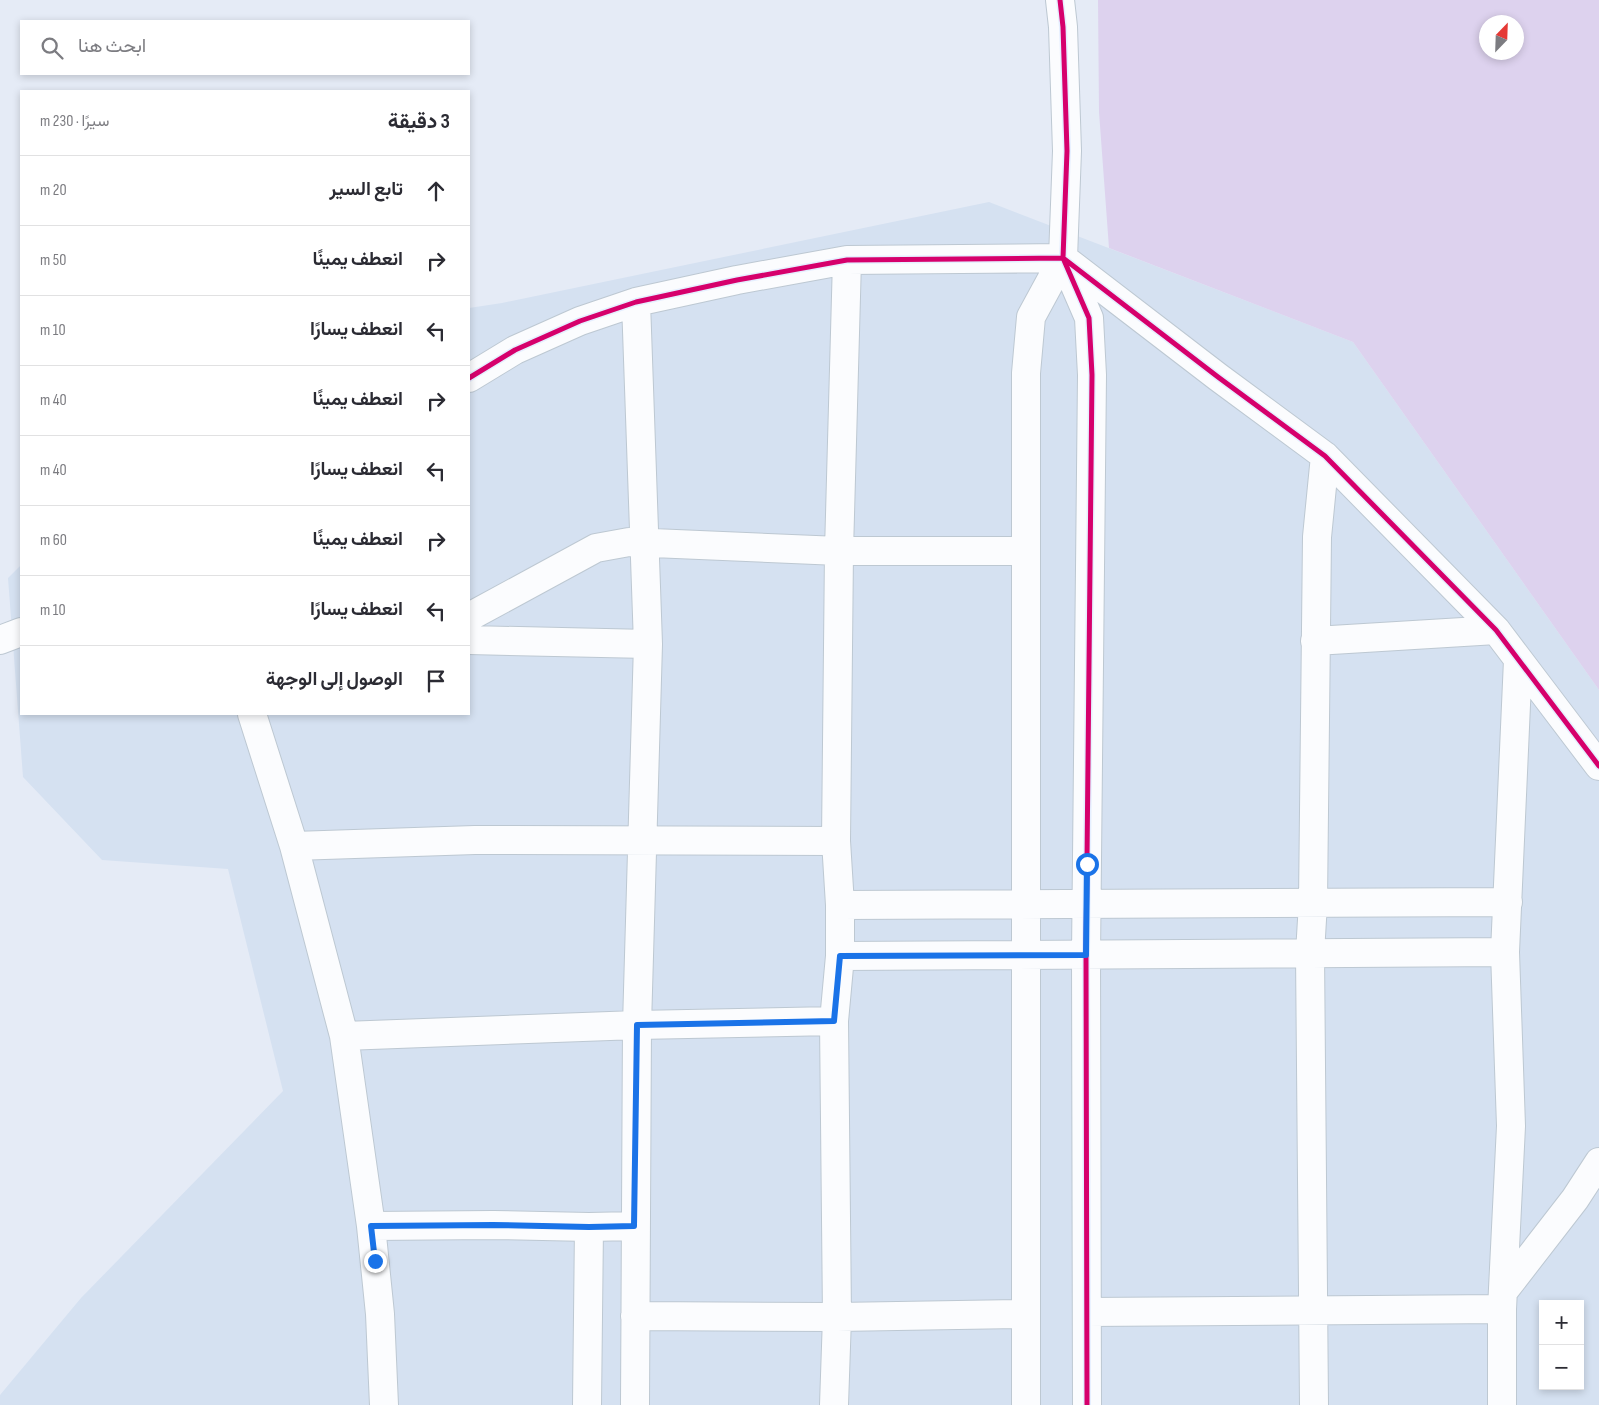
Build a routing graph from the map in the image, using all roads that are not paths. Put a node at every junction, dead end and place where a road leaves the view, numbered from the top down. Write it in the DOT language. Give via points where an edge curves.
graph roads {
  1 [pos="1060,0"];
  2 [pos="1063,258"];
  3 [pos="847,260"];
  4 [pos="636,302"];
  5 [pos="470,377"];
  6 [pos="1325,456"];
  7 [pos="645,542"];
  8 [pos="839,551"];
  9 [pos="1026,551"];
  10 [pos="470,616"];
  11 [pos="1496,630"];
  12 [pos="20,632"];
  13 [pos="0,640"];
  14 [pos="470,640"];
  15 [pos="1315,641"];
  16 [pos="648,644"];
  17 [pos="1518,660"];
  18 [pos="252,715"];
  19 [pos="1599,766"];
  20 [pos="642,840"];
  21 [pos="836,841"];
  22 [pos="294,846"];
  23 [pos="1508,902"];
  24 [pos="1313,903"];
  25 [pos="1026,904"];
  26 [pos="1087,904"];
  27 [pos="840,905"];
  28 [pos="1504,952"];
  29 [pos="1310,953"];
  30 [pos="1025,955"];
  31 [pos="1086,955"];
  32 [pos="840,956"];
  33 [pos="834,1021"];
  34 [pos="637,1025"];
  35 [pos="344,1036"];
  36 [pos="1599,1162"];
  37 [pos="371,1226"];
  38 [pos="634,1226"];
  39 [pos="589,1227"];
  40 [pos="1502,1301"];
  41 [pos="1088,1312"];
  42 [pos="1314,1312"];
  43 [pos="1025,1314"];
  44 [pos="635,1316"];
  45 [pos="837,1316"];
  46 [pos="384,1405"];
  47 [pos="587,1405"];
  48 [pos="635,1405"];
  49 [pos="834,1405"];
  50 [pos="1026,1405"];
  51 [pos="1087,1405"];
  52 [pos="1314,1405"];
  53 [pos="1502,1405"];
  1 -- 2 [label="street" via="1066,151"];
  2 -- 3 [label="street"];
  2 -- 6 [label="street"];
  2 -- 9 [label="street" via="1031,318 1026,373"];
  2 -- 26 [label="street" via="1090,318"];
  3 -- 4 [label="street"];
  3 -- 8 [label="street"];
  4 -- 5 [label="street" via="580,321 515,350"];
  4 -- 7 [label="street"];
  6 -- 11 [label="street"];
  6 -- 15 [label="street" via="1317,537"];
  7 -- 8 [label="street"];
  7 -- 10 [label="street" via="596,548"];
  7 -- 16 [label="street"];
  8 -- 9 [label="street"];
  8 -- 21 [label="street"];
  9 -- 25 [label="street"];
  11 -- 15 [label="street"];
  11 -- 17 [label="street"];
  12 -- 13 [label="street"];
  14 -- 16 [label="street"];
  15 -- 24 [label="street"];
  16 -- 20 [label="street"];
  17 -- 19 [label="street"];
  17 -- 23 [label="street"];
  18 -- 22 [label="street"];
  20 -- 21 [label="street"];
  20 -- 22 [label="street" via="476,840"];
  20 -- 34 [label="street"];
  21 -- 27 [label="street"];
  22 -- 35 [label="street"];
  23 -- 24 [label="street"];
  23 -- 28 [label="street"];
  24 -- 26 [label="street"];
  24 -- 29 [label="street"];
  25 -- 26 [label="street"];
  25 -- 27 [label="street"];
  25 -- 30 [label="street"];
  26 -- 31 [label="street"];
  27 -- 32 [label="street"];
  28 -- 29 [label="street"];
  28 -- 40 [label="street" via="1511,1126"];
  29 -- 31 [label="street"];
  29 -- 42 [label="street"];
  30 -- 31 [label="street"];
  30 -- 32 [label="street"];
  30 -- 43 [label="street"];
  31 -- 41 [label="street"];
  32 -- 33 [label="street"];
  33 -- 34 [label="street"];
  33 -- 45 [label="street"];
  34 -- 35 [label="street"];
  34 -- 38 [label="street"];
  35 -- 37 [label="street"];
  36 -- 40 [label="street"];
  37 -- 39 [label="street"];
  37 -- 46 [label="street" via="380,1314"];
  38 -- 39 [label="street"];
  38 -- 44 [label="street"];
  39 -- 47 [label="street"];
  40 -- 42 [label="street"];
  40 -- 53 [label="street"];
  41 -- 42 [label="street"];
  41 -- 51 [label="street"];
  42 -- 52 [label="street"];
  43 -- 45 [label="street"];
  43 -- 50 [label="street"];
  44 -- 45 [label="street"];
  44 -- 48 [label="street"];
  45 -- 49 [label="street"];
}
